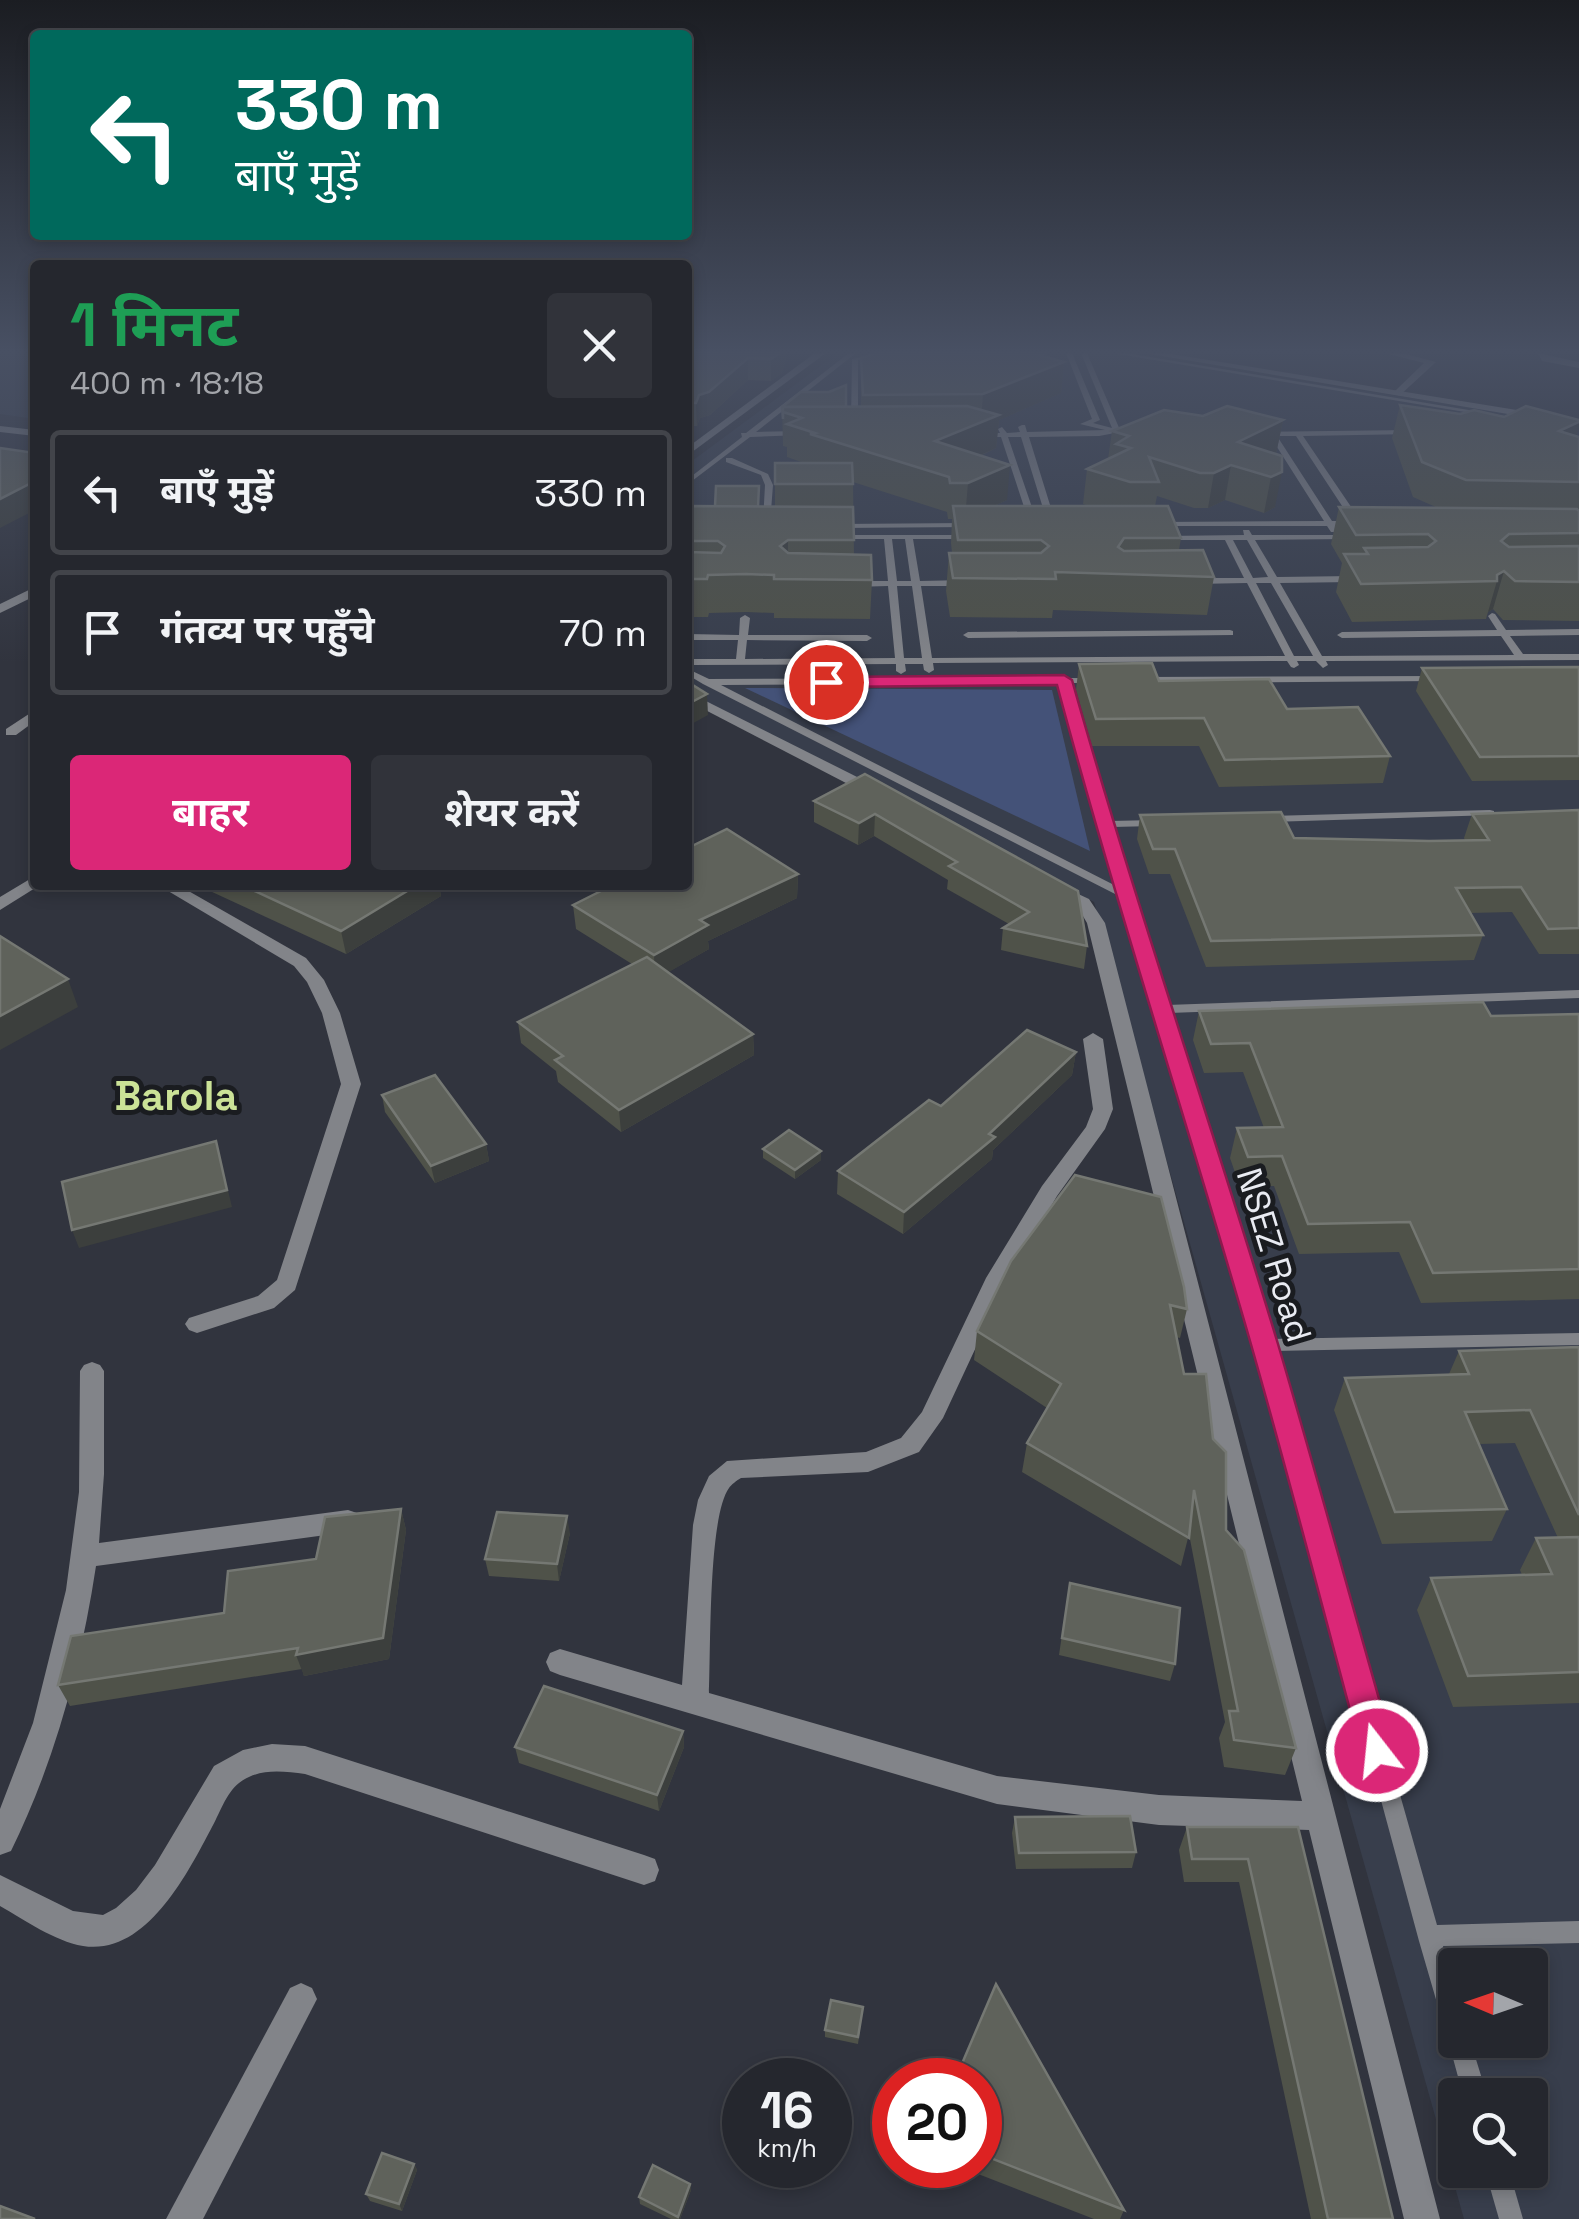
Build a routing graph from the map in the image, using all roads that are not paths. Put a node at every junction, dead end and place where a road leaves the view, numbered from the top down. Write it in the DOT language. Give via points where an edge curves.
graph roads {
  1 [pos="718,457"];
  2 [pos="1011,457"];
  3 [pos="1032,457"];
  4 [pos="1287,457"];
  5 [pos="1313,457"];
  6 [pos="730,460"];
  7 [pos="1018,477"];
  8 [pos="1039,477"];
  9 [pos="692,479"];
  10 [pos="1330,523"];
  11 [pos="1358,523"];
  12 [pos="1376,523"];
  13 [pos="1014,524"];
  14 [pos="1034,524"];
  15 [pos="1052,524"];
  16 [pos="1071,524"];
  17 [pos="1146,524"];
  18 [pos="1164,524"];
  19 [pos="1242,524"];
  20 [pos="938,525"];
  21 [pos="976,525"];
  22 [pos="824,526"];
  23 [pos="747,527"];
  24 [pos="786,527"];
  25 [pos="766,532"];
  26 [pos="836,537"];
  27 [pos="888,537"];
  28 [pos="909,537"];
  29 [pos="938,537"];
  30 [pos="988,537"];
  31 [pos="1038,537"];
  32 [pos="1056,537"];
  33 [pos="1339,537"];
  34 [pos="1150,538"];
  35 [pos="1170,538"];
  36 [pos="1228,538"];
  37 [pos="1250,538"];
  38 [pos="30,579"];
  39 [pos="1364,579"];
  40 [pos="1250,580"];
  41 [pos="1276,580"];
  42 [pos="1175,582"];
  43 [pos="890,583"];
  44 [pos="914,583"];
  45 [pos="840,584"];
  46 [pos="984,584"];
  47 [pos="0,594"];
  48 [pos="30,594"];
  49 [pos="0,610"];
  50 [pos="1492,616"];
  51 [pos="745,618"];
  52 [pos="1579,632"];
  53 [pos="1230,633"];
  54 [pos="1504,633"];
  55 [pos="1095,634"];
  56 [pos="968,635"];
  57 [pos="1342,635"];
  58 [pos="692,637"];
  59 [pos="743,638"];
  60 [pos="867,638"];
  61 [pos="1579,657"];
  62 [pos="1521,658"];
  63 [pos="1291,660"];
  64 [pos="1321,660"];
  65 [pos="692,662"];
  66 [pos="740,662"];
  67 [pos="900,662"];
  68 [pos="927,662"];
  69 [pos="1105,662"];
  70 [pos="1445,678"];
  71 [pos="1302,679"];
  72 [pos="1330,679"];
  73 [pos="1064,680"];
  74 [pos="1103,680"];
  75 [pos="1123,680"];
  76 [pos="932,681"];
  77 [pos="903,682"];
  78 [pos="697,689"];
  79 [pos="30,718"];
  80 [pos="11,732"];
  81 [pos="1500,813"];
  82 [pos="1244,820"];
  83 [pos="1165,822"];
  84 [pos="1106,824"];
  85 [pos="30,885"];
  86 [pos="175,890"];
  87 [pos="1123,894"];
  88 [pos="0,905"];
  89 [pos="1579,994"];
  90 [pos="1163,1009"];
  91 [pos="1093,1039"];
  92 [pos="196,1324"];
  93 [pos="1579,1339"];
  94 [pos="1264,1345"];
  95 [pos="92,1371"];
  96 [pos="357,1520"];
  97 [pos="82,1556"];
  98 [pos="560,1662"];
  99 [pos="695,1701"];
  100 [pos="1321,1816"];
  101 [pos="0,1840"];
  102 [pos="644,1870"];
  103 [pos="0,1890"];
  104 [pos="1579,1932"];
  105 [pos="1428,1936"];
  106 [pos="1438,1969"];
  107 [pos="300,1999"];
  108 [pos="1502,2188"];
  109 [pos="184,2219"];
  110 [pos="1422,2219"];
  111 [pos="1511,2219"];
  1 -- 9 [label="lane"];
  2 -- 7 [label="lane"];
  3 -- 8 [label="lane"];
  4 -- 10 [label="lane"];
  5 -- 11 [label="lane"];
  6 -- 25 [label="lane" via="768,480"];
  7 -- 8 [label="lane"];
  7 -- 14 [label="lane"];
  8 -- 15 [label="lane"];
  10 -- 11 [label="lane"];
  10 -- 19 [label="lane"];
  10 -- 33 [label="lane"];
  11 -- 12 [label="lane"];
  11 -- 33 [label="lane" via="1367,537"];
  13 -- 14 [label="lane"];
  14 -- 15 [label="lane"];
  14 -- 31 [label="lane"];
  15 -- 16 [label="lane"];
  15 -- 32 [label="lane"];
  17 -- 18 [label="lane"];
  18 -- 19 [label="lane"];
  18 -- 35 [label="lane"];
  19 -- 37 [label="lane"];
  20 -- 21 [label="lane"];
  20 -- 22 [label="lane"];
  20 -- 29 [label="lane"];
  23 -- 25 [label="lane"];
  24 -- 25 [label="lane"];
  26 -- 27 [label="lane"];
  27 -- 28 [label="lane"];
  27 -- 43 [label="lane"];
  28 -- 29 [label="lane"];
  28 -- 44 [label="lane"];
  29 -- 30 [label="lane"];
  33 -- 37 [label="lane"];
  34 -- 35 [label="lane"];
  35 -- 36 [label="lane"];
  36 -- 37 [label="lane"];
  36 -- 40 [label="lane"];
  37 -- 41 [label="lane"];
  38 -- 47 [label="street"];
  39 -- 41 [label="lane"];
  40 -- 41 [label="lane"];
  40 -- 42 [label="lane"];
  40 -- 63 [label="lane"];
  41 -- 64 [label="lane"];
  43 -- 44 [label="lane"];
  43 -- 45 [label="lane"];
  43 -- 67 [label="lane"];
  44 -- 46 [label="lane"];
  44 -- 68 [label="lane"];
  48 -- 49 [label="street"];
  50 -- 54 [label="lane"];
  51 -- 59 [label="lane"];
  52 -- 54 [label="lane"];
  53 -- 55 [label="lane"];
  54 -- 57 [label="lane"];
  54 -- 62 [label="lane"];
  55 -- 56 [label="lane"];
  55 -- 69 [label="lane"];
  58 -- 59 [label="lane"];
  59 -- 60 [label="lane"];
  59 -- 66 [label="lane"];
  61 -- 62 [label="lane"];
  62 -- 64 [label="lane"];
  63 -- 64 [label="lane"];
  63 -- 69 [label="lane"];
  63 -- 71 [label="lane"];
  64 -- 72 [label="lane"];
  65 -- 66 [label="lane"];
  66 -- 67 [label="lane"];
  67 -- 68 [label="lane"];
  67 -- 77 [label="lane"];
  68 -- 69 [label="lane"];
  68 -- 76 [label="lane"];
  70 -- 72 [label="lane"];
  71 -- 72 [label="lane"];
  71 -- 75 [label="lane"];
  73 -- 74 [label="lane"];
  73 -- 76 [label="lane"];
  73 -- 84 [label="lane, NSEZ Road"];
  76 -- 77 [label="lane"];
  77 -- 78 [label="lane"];
  78 -- 87 [label="lane"];
  78 -- 100 [label="street" via="1082,903 1096,923"];
  79 -- 80 [label="street"];
  81 -- 82 [label="lane"];
  83 -- 84 [label="lane"];
  84 -- 87 [label="lane, NSEZ Road"];
  85 -- 88 [label="street"];
  86 -- 92 [label="street" via="300,962 331,1013 351,1084 287,1284 266,1302"];
  87 -- 90 [label="lane, NSEZ Road"];
  89 -- 90 [label="lane"];
  90 -- 94 [label="lane, NSEZ Road"];
  91 -- 99 [label="street" via="1103,1109 1095,1128 994,1284 932,1418 910,1445 868,1462 736,1468 719,1480 706,1534"];
  93 -- 94 [label="lane"];
  94 -- 105 [label="lane, NSEZ Road"];
  95 -- 97 [label="street" via="90,1508"];
  96 -- 97 [label="street"];
  97 -- 101 [label="street" via="35,1763"];
  98 -- 99 [label="street"];
  99 -- 100 [label="street" via="997,1790 1159,1810"];
  100 -- 110 [label="street"];
  102 -- 103 [label="street" via="272,1755 244,1761 224,1776 142,1910 117,1930 85,1931"];
  104 -- 105 [label="lane"];
  105 -- 106 [label="lane, NSEZ Road"];
  107 -- 109 [label="street"];
  108 -- 111 [label="lane"];
}
